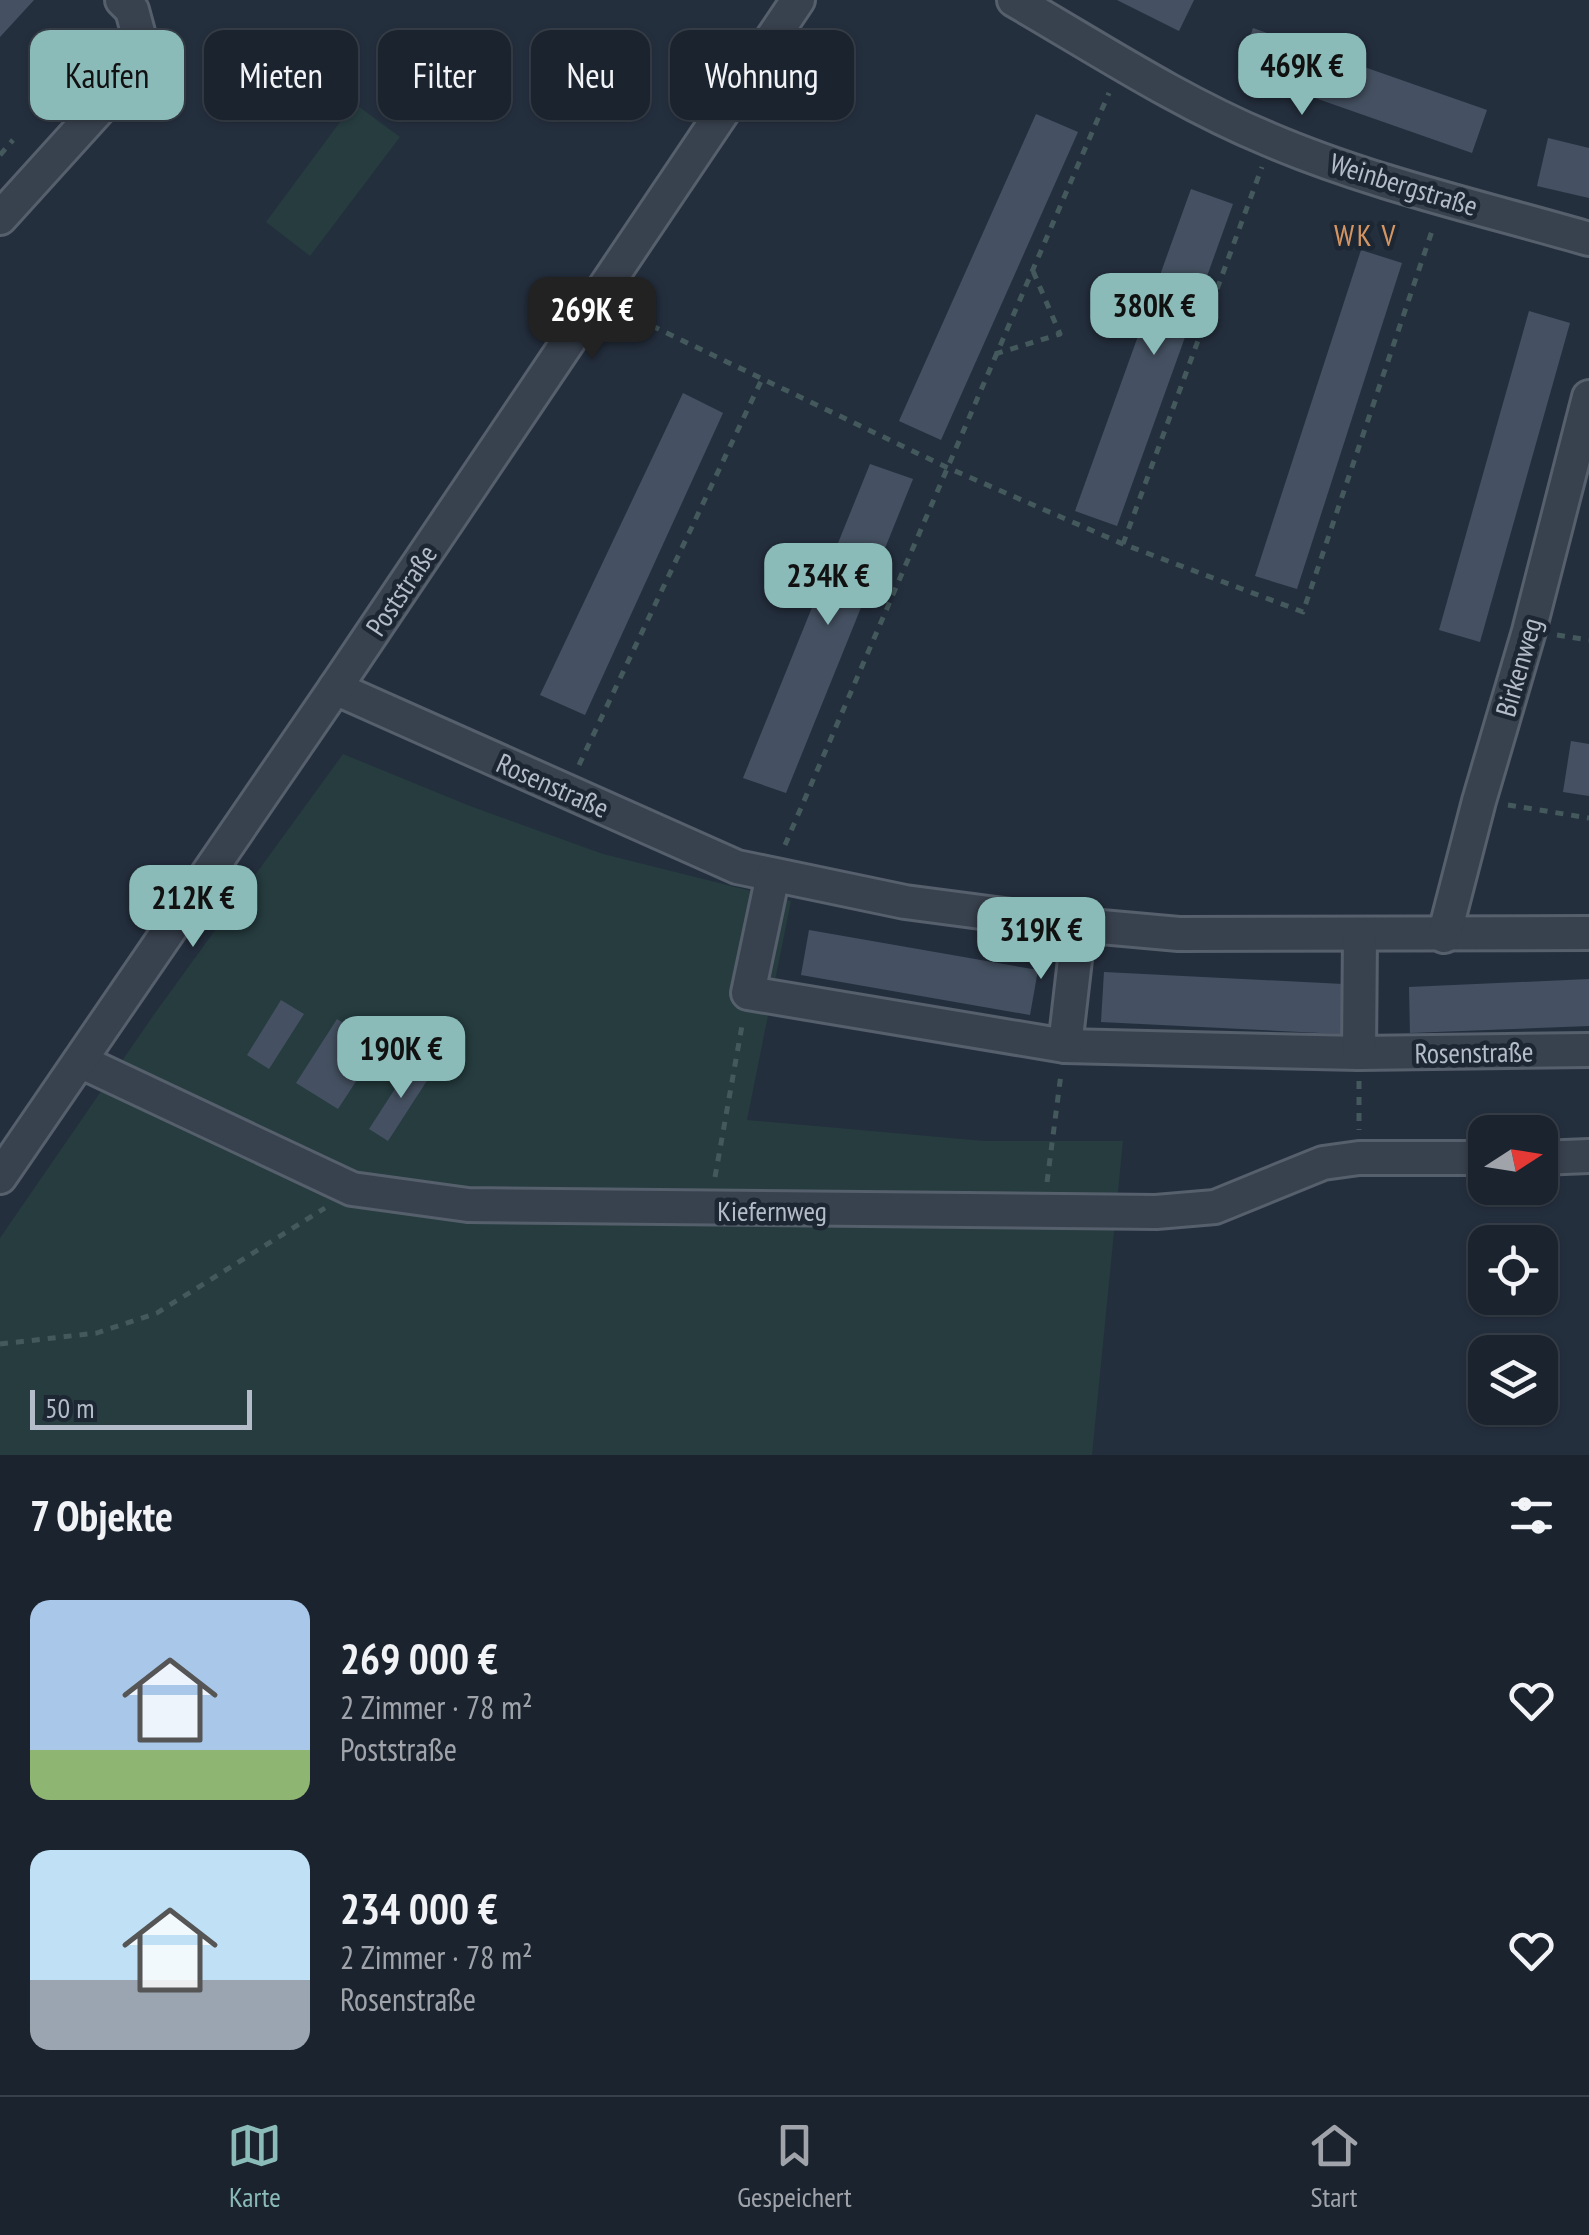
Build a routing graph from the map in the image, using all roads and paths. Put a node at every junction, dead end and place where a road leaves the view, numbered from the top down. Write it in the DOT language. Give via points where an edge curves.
graph roads {
  1 [pos="122,0"];
  2 [pos="798,0"];
  3 [pos="1014,0"];
  4 [pos="1122,62"];
  5 [pos="13,140"];
  6 [pos="1272,141"];
  7 [pos="0,154"];
  8 [pos="1443,197"];
  9 [pos="0,218"];
  10 [pos="1589,239"];
  11 [pos="1032,270"];
  12 [pos="596,300"];
  13 [pos="995,354"];
  14 [pos="762,379"];
  15 [pos="1589,397"];
  16 [pos="946,467"];
  17 [pos="1122,544"];
  18 [pos="335,688"];
  19 [pos="566,791"];
  20 [pos="1479,801"];
  21 [pos="1589,818"];
  22 [pos="773,875"];
  23 [pos="1079,925"];
  24 [pos="1589,933"];
  25 [pos="1360,935"];
  26 [pos="1444,936"];
  27 [pos="748,993"];
  28 [pos="1065,1046"];
  29 [pos="1589,1050"];
  30 [pos="1358,1053"];
  31 [pos="80,1061"];
  32 [pos="1589,1156"];
  33 [pos="1558,1157"];
  34 [pos="1359,1158"];
  35 [pos="1468,1158"];
  36 [pos="0,1177"];
  37 [pos="352,1189"];
  38 [pos="708,1210"];
  39 [pos="1043,1210"];
  40 [pos="0,1344"];
  1 -- 9 [label="street" via="132,10 144,58"];
  2 -- 12 [label="street, Poststraße"];
  3 -- 4 [label="street, Weinbergstraße"];
  4 -- 6 [label="street, Weinbergstraße"];
  4 -- 11 [label="path"];
  5 -- 7 [label="path"];
  6 -- 8 [label="street, Weinbergstraße"];
  6 -- 17 [label="path"];
  8 -- 10 [label="street, Weinbergstraße"];
  8 -- 17 [label="path" via="1303,612"];
  11 -- 13 [label="path"];
  11 -- 13 [label="path" via="1060,334"];
  12 -- 14 [label="path"];
  12 -- 18 [label="street, Poststraße"];
  13 -- 16 [label="path"];
  14 -- 16 [label="path"];
  14 -- 19 [label="path"];
  15 -- 20 [label="street, Birkenweg"];
  16 -- 17 [label="path"];
  16 -- 22 [label="path"];
  18 -- 19 [label="street, Rosenstraße"];
  18 -- 31 [label="street, Poststraße"];
  19 -- 22 [label="street, Rosenstraße" via="737,867"];
  20 -- 21 [label="path"];
  20 -- 26 [label="street, Birkenweg"];
  22 -- 23 [label="street, Rosenstraße" via="905,902"];
  22 -- 27 [label="street"];
  23 -- 25 [label="street, Rosenstraße" via="1178,934"];
  23 -- 28 [label="street"];
  24 -- 26 [label="street, Rosenstraße"];
  25 -- 26 [label="street, Rosenstraße"];
  25 -- 30 [label="street"];
  27 -- 28 [label="street, Rosenstraße"];
  27 -- 38 [label="path"];
  28 -- 30 [label="street, Rosenstraße"];
  28 -- 39 [label="path"];
  29 -- 30 [label="street, Rosenstraße"];
  30 -- 34 [label="path"];
  31 -- 36 [label="street, Poststraße"];
  31 -- 37 [label="street, Kiefernweg"];
  32 -- 33 [label="street"];
  34 -- 35 [label="street, Kiefernweg"];
  34 -- 39 [label="street, Kiefernweg" via="1323,1163 1215,1207"];
  37 -- 38 [label="street, Kiefernweg" via="468,1206"];
  37 -- 40 [label="path" via="158,1313 97,1333"];
  38 -- 39 [label="street, Kiefernweg"];
}
